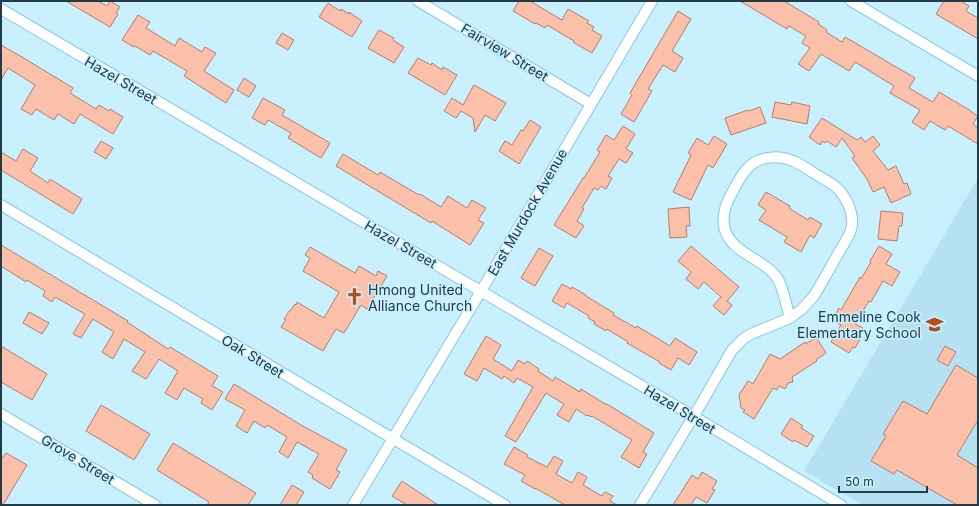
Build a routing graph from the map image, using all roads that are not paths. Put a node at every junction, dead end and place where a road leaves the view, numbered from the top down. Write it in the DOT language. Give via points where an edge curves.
graph roads {
  1 [pos="418,1"];
  2 [pos="652,1"];
  3 [pos="851,1"];
  4 [pos="1,9"];
  5 [pos="978,76"];
  6 [pos="591,104"];
  7 [pos="1,205"];
  8 [pos="481,291"];
  9 [pos="790,318"];
  10 [pos="1,414"];
  11 [pos="693,416"];
  12 [pos="393,439"];
  13 [pos="155,505"];
  14 [pos="354,505"];
  15 [pos="505,505"];
  16 [pos="640,505"];
  17 [pos="841,505"];
  1 -- 6 [label="street, Fairview Street"];
  2 -- 6 [label="street, East Murdock Avenue"];
  3 -- 5 [label="street"];
  4 -- 8 [label="street, Hazel Street"];
  6 -- 8 [label="street, East Murdock Avenue"];
  7 -- 12 [label="street, Oak Street"];
  8 -- 11 [label="street, Hazel Street"];
  8 -- 12 [label="street, East Murdock Avenue"];
  9 -- 9 [label="street" via="814,296 849,236 852,216 837,188 822,178 793,161 782,158 762,159 742,174 725,205 724,225 732,243 738,249 777,276"];
  9 -- 11 [label="street" via="751,334 732,350"];
  10 -- 13 [label="street, Grove Street"];
  11 -- 16 [label="street"];
  11 -- 17 [label="street, Hazel Street"];
  12 -- 14 [label="street, East Murdock Avenue"];
  12 -- 15 [label="street, Oak Street"];
}
